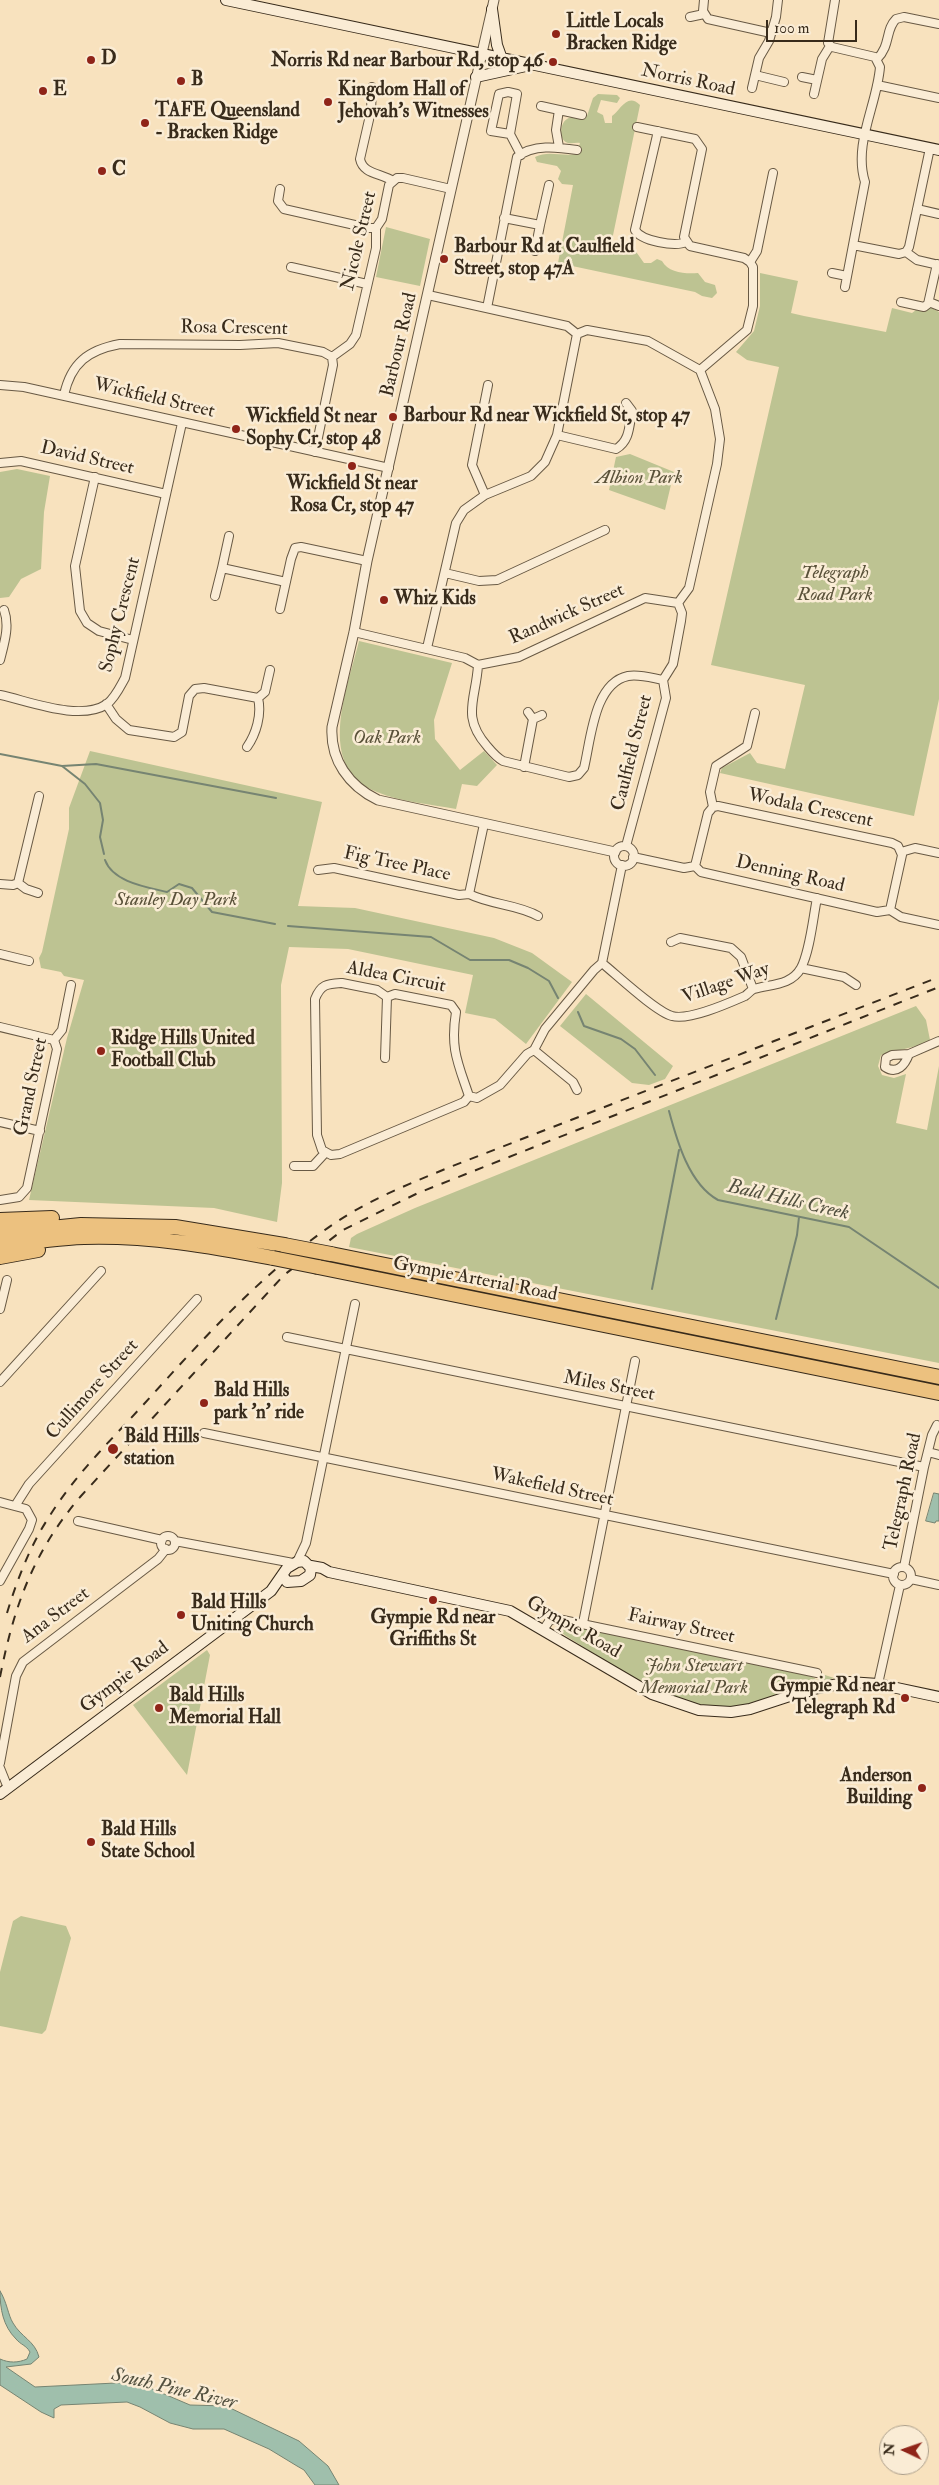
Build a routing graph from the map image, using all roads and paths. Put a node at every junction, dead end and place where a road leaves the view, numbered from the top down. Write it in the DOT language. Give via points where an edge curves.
graph roads {
  1 [pos="226,0"];
  2 [pos="704,0"];
  3 [pos="778,0"];
  4 [pos="836,0"];
  5 [pos="493,5"];
  6 [pos="704,14"];
  7 [pos="690,17"];
  8 [pos="939,24"];
  9 [pos="771,33"];
  10 [pos="830,46"];
  11 [pos="482,54"];
  12 [pos="502,59"];
  13 [pos="877,59"];
  14 [pos="529,65"];
  15 [pos="755,75"];
  16 [pos="476,77"];
  17 [pos="802,77"];
  18 [pos="817,80"];
  19 [pos="784,82"];
  20 [pos="877,85"];
  21 [pos="372,87"];
  22 [pos="752,88"];
  23 [pos="814,94"];
  24 [pos="939,98"];
  25 [pos="541,106"];
  26 [pos="559,110"];
  27 [pos="582,115"];
  28 [pos="637,127"];
  29 [pos="658,131"];
  30 [pos="510,134"];
  31 [pos="866,134"];
  32 [pos="559,148"];
  33 [pos="935,149"];
  34 [pos="577,150"];
  35 [pos="520,154"];
  36 [pos="773,174"];
  37 [pos="393,180"];
  38 [pos="549,185"];
  39 [pos="280,189"];
  40 [pos="451,189"];
  41 [pos="917,208"];
  42 [pos="939,214"];
  43 [pos="504,218"];
  44 [pos="540,225"];
  45 [pos="376,228"];
  46 [pos="686,242"];
  47 [pos="853,245"];
  48 [pos="535,251"];
  49 [pos="906,252"];
  50 [pos="750,262"];
  51 [pos="938,264"];
  52 [pos="291,267"];
  53 [pos="832,273"];
  54 [pos="847,276"];
  55 [pos="367,284"];
  56 [pos="844,287"];
  57 [pos="428,295"];
  58 [pos="901,302"];
  59 [pos="930,302"];
  60 [pos="939,306"];
  61 [pos="487,308"];
  62 [pos="577,334"];
  63 [pos="332,358"];
  64 [pos="700,370"];
  65 [pos="0,384"];
  66 [pos="488,384"];
  67 [pos="64,395"];
  68 [pos="626,403"];
  69 [pos="182,423"];
  70 [pos="557,436"];
  71 [pos="315,452"];
  72 [pos="0,463"];
  73 [pos="389,468"];
  74 [pos="95,477"];
  75 [pos="166,494"];
  76 [pos="485,495"];
  77 [pos="605,530"];
  78 [pos="229,536"];
  79 [pos="367,561"];
  80 [pos="222,568"];
  81 [pos="445,573"];
  82 [pos="286,582"];
  83 [pos="215,596"];
  84 [pos="678,604"];
  85 [pos="280,609"];
  86 [pos="4,610"];
  87 [pos="354,632"];
  88 [pos="133,640"];
  89 [pos="427,648"];
  90 [pos="0,660"];
  91 [pos="478,665"];
  92 [pos="270,670"];
  93 [pos="663,680"];
  94 [pos="0,695"];
  95 [pos="258,698"];
  96 [pos="106,704"];
  97 [pos="528,712"];
  98 [pos="755,713"];
  99 [pos="542,715"];
  100 [pos="533,719"];
  101 [pos="246,747"];
  102 [pos="524,767"];
  103 [pos="38,796"];
  104 [pos="713,807"];
  105 [pos="484,824"];
  106 [pos="626,846"];
  107 [pos="615,852"];
  108 [pos="901,852"];
  109 [pos="939,853"];
  110 [pos="633,857"];
  111 [pos="622,865"];
  112 [pos="695,866"];
  113 [pos="318,870"];
  114 [pos="18,883"];
  115 [pos="0,884"];
  116 [pos="38,893"];
  117 [pos="469,894"];
  118 [pos="817,898"];
  119 [pos="890,910"];
  120 [pos="538,916"];
  121 [pos="939,925"];
  122 [pos="671,942"];
  123 [pos="0,954"];
  124 [pos="28,960"];
  125 [pos="602,964"];
  126 [pos="801,968"];
  127 [pos="71,985"];
  128 [pos="856,985"];
  129 [pos="753,989"];
  130 [pos="387,997"];
  131 [pos="0,1027"];
  132 [pos="54,1040"];
  133 [pos="939,1041"];
  134 [pos="534,1050"];
  135 [pos="909,1054"];
  136 [pos="385,1058"];
  137 [pos="577,1090"];
  138 [pos="469,1096"];
  139 [pos="0,1122"];
  140 [pos="40,1131"];
  141 [pos="325,1153"];
  142 [pos="294,1166"];
  143 [pos="0,1200"];
  144 [pos="0,1220"];
  145 [pos="174,1226"];
  146 [pos="0,1233"];
  147 [pos="119,1238"];
  148 [pos="0,1246"];
  149 [pos="0,1257"];
  150 [pos="101,1271"];
  151 [pos="7,1280"];
  152 [pos="198,1299"];
  153 [pos="355,1304"];
  154 [pos="0,1309"];
  155 [pos="287,1338"];
  156 [pos="346,1350"];
  157 [pos="635,1361"];
  158 [pos="939,1377"];
  159 [pos="0,1382"];
  160 [pos="939,1393"];
  161 [pos="627,1407"];
  162 [pos="937,1425"];
  163 [pos="204,1433"];
  164 [pos="928,1452"];
  165 [pos="939,1455"];
  166 [pos="324,1458"];
  167 [pos="924,1467"];
  168 [pos="0,1502"];
  169 [pos="15,1506"];
  170 [pos="605,1515"];
  171 [pos="78,1520"];
  172 [pos="162,1540"];
  173 [pos="175,1541"];
  174 [pos="166,1549"];
  175 [pos="271,1560"];
  176 [pos="304,1566"];
  177 [pos="904,1568"];
  178 [pos="894,1574"];
  179 [pos="286,1577"];
  180 [pos="911,1578"];
  181 [pos="0,1581"];
  182 [pos="900,1585"];
  183 [pos="939,1585"];
  184 [pos="583,1623"];
  185 [pos="544,1630"];
  186 [pos="817,1673"];
  187 [pos="878,1684"];
  188 [pos="939,1697"];
  189 [pos="0,1763"];
  190 [pos="0,1768"];
  191 [pos="4,1791"];
  1 -- 11 [label="main road, Norris Road"];
  2 -- 6 [label="street"];
  3 -- 9 [label="street"];
  4 -- 10 [label="street" via="827,38"];
  5 -- 11 [label="street, Barbour Road"];
  5 -- 12 [label="main road" via="497,45"];
  6 -- 7 [label="street"];
  6 -- 9 [label="street" via="714,21"];
  8 -- 13 [label="street" via="904,17 896,19 891,26 886,50"];
  9 -- 15 [label="street" via="760,54"];
  10 -- 13 [label="street"];
  10 -- 18 [label="street" via="822,59"];
  11 -- 12 [label="main road, Norris Road"];
  11 -- 16 [label="street, Barbour Road"];
  12 -- 14 [label="main road, Norris Road"];
  13 -- 20 [label="street" via="880,67"];
  14 -- 16 [label="main road"];
  14 -- 31 [label="main road, Norris Road"];
  15 -- 19 [label="street"];
  15 -- 22 [label="street"];
  16 -- 40 [label="street, Barbour Road"];
  17 -- 18 [label="street"];
  18 -- 23 [label="street"];
  20 -- 24 [label="street"];
  20 -- 31 [label="street"];
  21 -- 37 [label="street" via="361,165"];
  25 -- 26 [label="street"];
  26 -- 27 [label="street"];
  26 -- 32 [label="street" via="556,130"];
  28 -- 29 [label="street"];
  29 -- 46 [label="street" via="695,139 702,149 684,237"];
  29 -- 46 [label="street" via="635,230 642,238 679,246"];
  30 -- 30 [label="street" via="491,131 499,94 508,92 517,94"];
  30 -- 35 [label="street"];
  31 -- 33 [label="main road, Norris Road"];
  31 -- 47 [label="street" via="861,162 866,182"];
  32 -- 34 [label="street"];
  32 -- 35 [label="street" via="536,149"];
  33 -- 41 [label="street"];
  35 -- 43 [label="street"];
  36 -- 50 [label="street" via="757,251"];
  37 -- 40 [label="street, Nicole Street" via="403,178"];
  37 -- 45 [label="street, Nicole Street" via="382,219"];
  38 -- 44 [label="street"];
  39 -- 45 [label="street" via="278,201 284,209"];
  40 -- 57 [label="street, Barbour Road"];
  41 -- 42 [label="street"];
  41 -- 49 [label="street"];
  43 -- 44 [label="street"];
  43 -- 61 [label="street"];
  44 -- 48 [label="street"];
  45 -- 55 [label="street, Nicole Street" via="376,248"];
  46 -- 50 [label="street" via="690,246"];
  47 -- 49 [label="street" via="899,254"];
  47 -- 54 [label="street"];
  49 -- 51 [label="street" via="917,260"];
  50 -- 64 [label="street" via="753,306 747,330"];
  51 -- 59 [label="street"];
  52 -- 55 [label="street"];
  53 -- 54 [label="street"];
  54 -- 56 [label="street"];
  55 -- 63 [label="street, Nicole Street" via="356,335"];
  57 -- 61 [label="street"];
  57 -- 73 [label="street, Barbour Road"];
  58 -- 59 [label="street" via="924,307"];
  59 -- 60 [label="street"];
  61 -- 62 [label="street" via="567,326"];
  62 -- 64 [label="street" via="587,330 648,341"];
  62 -- 70 [label="street"];
  63 -- 67 [label="street, Rosa Crescent" via="323,352 267,342 240,345 120,344 86,356 70,374"];
  63 -- 71 [label="street"];
  64 -- 84 [label="street" via="715,409 720,439 689,588"];
  65 -- 67 [label="street, Wickfield Street"];
  66 -- 76 [label="street" via="472,465"];
  67 -- 69 [label="street, Wickfield Street"];
  68 -- 70 [label="street" via="637,411 627,439 616,449"];
  69 -- 71 [label="street, Wickfield Street"];
  69 -- 75 [label="street, Sophy Crescent"];
  70 -- 76 [label="street" via="545,462 531,476"];
  71 -- 73 [label="street, Wickfield Street"];
  72 -- 74 [label="street, David Street" via="21,461"];
  73 -- 79 [label="street, Barbour Road"];
  74 -- 75 [label="street, David Street"];
  74 -- 88 [label="street" via="75,566 80,611 87,623 100,631"];
  75 -- 88 [label="street, Sophy Crescent"];
  76 -- 81 [label="street" via="464,510 456,523"];
  77 -- 81 [label="street" via="497,580 479,581"];
  78 -- 80 [label="street"];
  79 -- 82 [label="street" via="301,546 296,548"];
  79 -- 87 [label="street, Barbour Road"];
  80 -- 82 [label="street"];
  80 -- 83 [label="street"];
  81 -- 89 [label="street"];
  82 -- 85 [label="street"];
  84 -- 91 [label="street, Randwick Street" via="645,598 519,657"];
  84 -- 93 [label="street, Caulfield Street" via="682,614 673,664"];
  86 -- 90 [label="street" via="6,631"];
  87 -- 89 [label="street"];
  87 -- 105 [label="street, Barbour Road" via="332,731 337,762 350,782 378,800"];
  88 -- 96 [label="street, Sophy Crescent" via="125,678"];
  89 -- 91 [label="street" via="465,658"];
  91 -- 102 [label="street" via="471,714 474,728 499,759"];
  92 -- 95 [label="street" via="265,692"];
  93 -- 102 [label="street" via="630,676 620,678 607,687 599,705 584,768 578,775 569,777"];
  93 -- 106 [label="street, Caulfield Street" via="666,698"];
  94 -- 96 [label="street" via="70,711 83,712"];
  95 -- 96 [label="street" via="195,689 190,696 182,732 174,738 129,730"];
  95 -- 101 [label="street" via="260,707 254,737"];
  97 -- 100 [label="street"];
  98 -- 104 [label="street" via="747,746 716,766 710,792"];
  99 -- 100 [label="street"];
  100 -- 102 [label="street"];
  103 -- 114 [label="street"];
  104 -- 108 [label="street, Wodala Crescent" via="892,843"];
  104 -- 112 [label="street" via="708,813"];
  105 -- 107 [label="street"];
  105 -- 117 [label="street"];
  106 -- 107 [label="street"];
  106 -- 110 [label="street"];
  107 -- 111 [label="street" via="615,859"];
  108 -- 109 [label="street" via="915,848"];
  108 -- 119 [label="street"];
  110 -- 111 [label="street" via="631,862"];
  110 -- 112 [label="street, Denning Road" via="684,868"];
  111 -- 125 [label="street"];
  112 -- 118 [label="street, Denning Road" via="701,872"];
  113 -- 117 [label="street, Fig Tree Place" via="334,868 459,895"];
  114 -- 115 [label="street"];
  114 -- 116 [label="street"];
  117 -- 120 [label="street, Fig Tree Place" via="526,909"];
  118 -- 119 [label="street, Denning Road" via="877,912"];
  118 -- 126 [label="street"];
  119 -- 121 [label="street, Denning Road" via="901,917"];
  122 -- 129 [label="street" via="680,938 731,948 741,957"];
  123 -- 124 [label="street"];
  125 -- 129 [label="street, Village Way" via="671,1016 695,1014 746,995"];
  125 -- 134 [label="street" via="545,1029"];
  126 -- 128 [label="street" via="844,977"];
  126 -- 129 [label="street, Village Way" via="789,980"];
  127 -- 132 [label="street, Grand Street" via="62,1030"];
  130 -- 136 [label="street"];
  130 -- 138 [label="street, Aldea Circuit" via="395,994 451,1005 456,1012 454,1054"];
  130 -- 141 [label="street, Aldea Circuit" via="377,990 342,983 325,984 319,988 316,999 317,1136"];
  131 -- 132 [label="street"];
  132 -- 140 [label="street, Grand Street" via="58,1049"];
  133 -- 135 [label="street"];
  134 -- 137 [label="street" via="573,1082"];
  134 -- 138 [label="street" via="495,1089 477,1098"];
  138 -- 141 [label="street" via="464,1102 340,1154"];
  139 -- 140 [label="street"];
  140 -- 143 [label="street, Grand Street" via="23,1195"];
  141 -- 142 [label="street" via="313,1166"];
  144 -- 145 [label="highway" via="114,1218"];
  145 -- 146 [label="highway, Gympie Arterial Road" via="81,1226"];
  145 -- 158 [label="highway, Gympie Arterial Road, bridge" via="331,1254"];
  147 -- 148 [label="highway, Gympie Arterial Road" via="82,1237"];
  147 -- 149 [label="highway" via="115,1242 79,1244"];
  147 -- 160 [label="highway, Gympie Arterial Road, bridge" via="204,1244"];
  150 -- 159 [label="street"];
  151 -- 154 [label="street"];
  152 -- 169 [label="street, Cullimore Street" via="29,1484"];
  153 -- 156 [label="street"];
  155 -- 156 [label="street, Miles Street"];
  156 -- 161 [label="street, Miles Street"];
  156 -- 166 [label="street"];
  157 -- 161 [label="street"];
  161 -- 167 [label="street, Miles Street"];
  161 -- 170 [label="street"];
  162 -- 164 [label="street, Telegraph Road"];
  163 -- 166 [label="street, Wakefield Street"];
  164 -- 165 [label="street"];
  164 -- 167 [label="street, Telegraph Road"];
  166 -- 170 [label="street, Wakefield Street"];
  166 -- 176 [label="street"];
  167 -- 177 [label="street, Telegraph Road"];
  168 -- 169 [label="street"];
  169 -- 181 [label="street" via="24,1508 32,1520"];
  170 -- 178 [label="street, Wakefield Street"];
  170 -- 184 [label="street"];
  171 -- 172 [label="street"];
  172 -- 173 [label="street" via="169,1536"];
  172 -- 174 [label="street" via="161,1544"];
  173 -- 174 [label="street" via="174,1547"];
  173 -- 175 [label="street"];
  174 -- 189 [label="street, Ana Street" via="158,1559 23,1662 16,1676"];
  175 -- 176 [label="street"];
  175 -- 179 [label="street"];
  176 -- 179 [label="main road, Gympie Road"];
  176 -- 179 [label="main road" via="301,1582"];
  176 -- 185 [label="main road, Gympie Road" via="504,1609"];
  177 -- 178 [label="street"];
  177 -- 180 [label="street" via="911,1573"];
  178 -- 182 [label="street" via="894,1580"];
  179 -- 191 [label="main road, Gympie Road"];
  180 -- 182 [label="street" via="908,1583"];
  180 -- 183 [label="street"];
  182 -- 187 [label="street"];
  184 -- 185 [label="street, Fairway Street" via="553,1619"];
  184 -- 186 [label="street, Fairway Street"];
  185 -- 187 [label="main road, Gympie Road" via="652,1694 699,1710 740,1711 826,1685 849,1682"];
  187 -- 188 [label="main road, Gympie Road"];
  190 -- 191 [label="street"];
}
